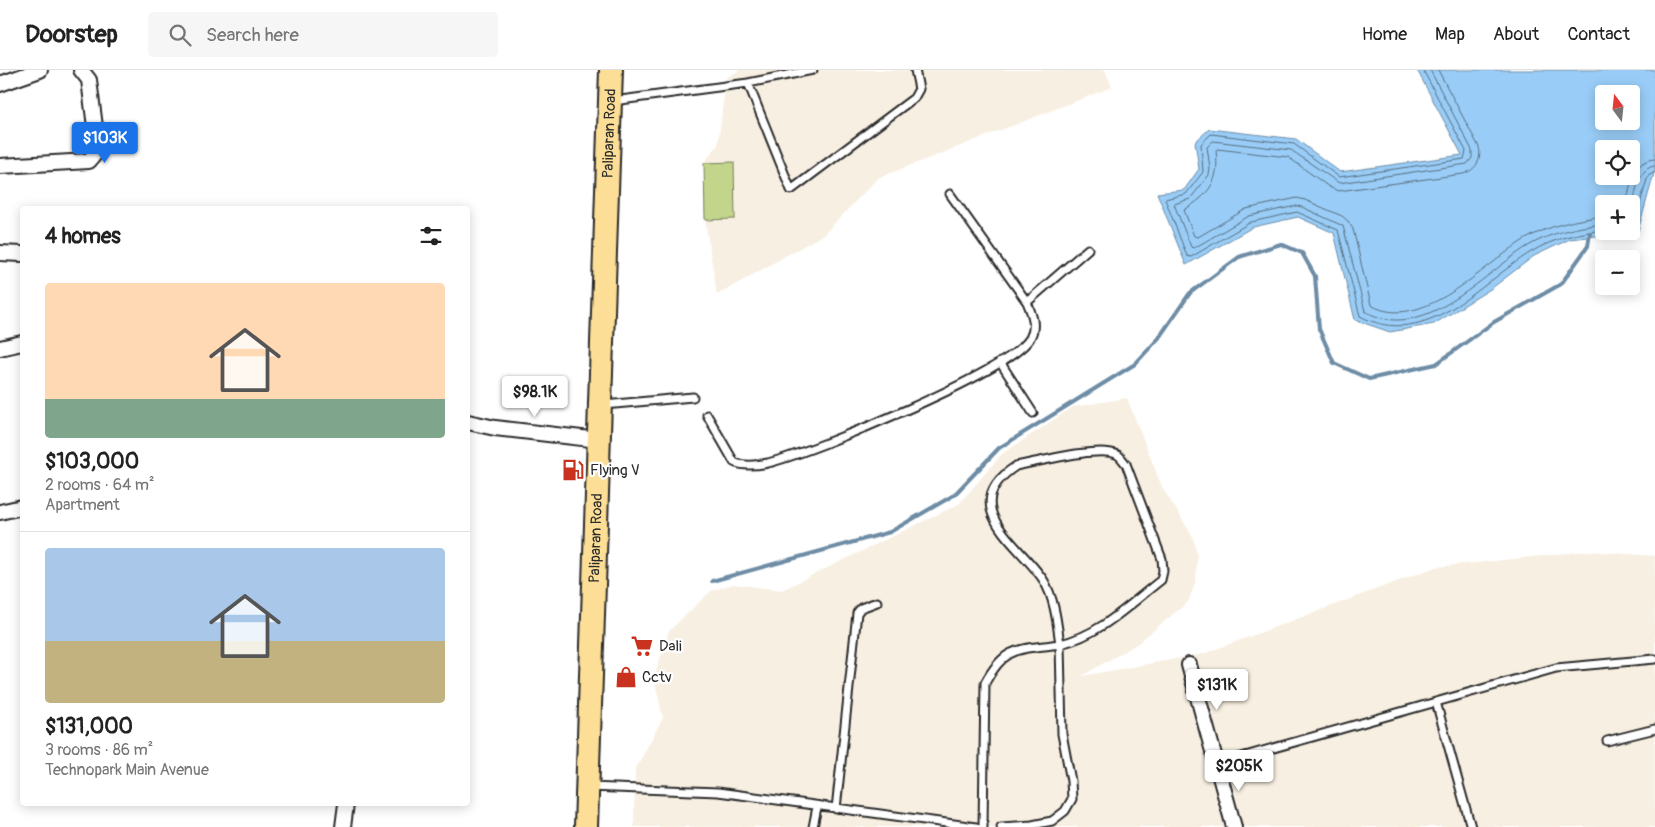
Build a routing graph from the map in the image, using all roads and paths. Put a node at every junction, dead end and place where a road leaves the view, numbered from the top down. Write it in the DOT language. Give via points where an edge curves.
graph roads {
  1 [pos="40,70"];
  2 [pos="81,70"];
  3 [pos="611,70"];
  4 [pos="813,70"];
  5 [pos="915,70"];
  6 [pos="748,82"];
  7 [pos="0,84"];
  8 [pos="610,102"];
  9 [pos="0,166"];
  10 [pos="950,194"];
  11 [pos="1088,248"];
  12 [pos="0,253"];
  13 [pos="20,254"];
  14 [pos="1027,302"];
  15 [pos="20,343"];
  16 [pos="0,348"];
  17 [pos="1000,362"];
  18 [pos="693,397"];
  19 [pos="600,405"];
  20 [pos="1033,413"];
  21 [pos="707,414"];
  22 [pos="470,422"];
  23 [pos="599,440"];
  24 [pos="20,507"];
  25 [pos="0,512"];
  26 [pos="876,602"];
  27 [pos="1060,644"];
  28 [pos="1655,659"];
  29 [pos="1189,665"];
  30 [pos="1436,702"];
  31 [pos="1655,728"];
  32 [pos="1606,741"];
  33 [pos="1216,764"];
  34 [pos="587,787"];
  35 [pos="346,806"];
  36 [pos="817,806"];
  37 [pos="836,809"];
  38 [pos="343,827"];
  39 [pos="586,827"];
  40 [pos="813,827"];
  41 [pos="976,827"];
  42 [pos="983,827"];
  43 [pos="1001,827"];
  44 [pos="1234,827"];
  45 [pos="1471,827"];
  1 -- 7 [label="street"];
  2 -- 9 [label="street" via="89,80 98,150 89,161"];
  3 -- 8 [label="main road, Paliparan Road"];
  4 -- 6 [label="lane"];
  5 -- 6 [label="lane" via="919,89 914,98 791,190"];
  6 -- 8 [label="lane"];
  8 -- 19 [label="main road, Paliparan Road"];
  10 -- 14 [label="lane"];
  11 -- 14 [label="lane"];
  12 -- 13 [label="street"];
  14 -- 17 [label="lane" via="1033,319 1030,339"];
  15 -- 16 [label="street"];
  17 -- 20 [label="lane"];
  17 -- 21 [label="lane" via="907,411 769,463 741,465 734,462"];
  18 -- 19 [label="lane"];
  19 -- 23 [label="main road, Paliparan Road"];
  22 -- 23 [label="street"];
  23 -- 34 [label="main road, Paliparan Road"];
  24 -- 25 [label="street"];
  26 -- 37 [label="lane" via="857,613"];
  27 -- 27 [label="lane" via="1096,631 1161,580 1162,560 1126,464 1118,456 1102,452 1077,454 1016,466 992,494 990,505 994,518 1007,540 1044,580 1054,602"];
  27 -- 42 [label="lane" via="1017,650 1004,656 995,663 985,683"];
  27 -- 43 [label="lane" via="1062,734 1072,799 1065,811 1052,821 1032,826"];
  28 -- 30 [label="lane" via="1556,668"];
  29 -- 33 [label="street"];
  30 -- 33 [label="lane"];
  30 -- 45 [label="lane"];
  31 -- 32 [label="lane"];
  33 -- 44 [label="street"];
  34 -- 36 [label="lane" via="718,792"];
  34 -- 39 [label="main road, Paliparan Road"];
  35 -- 38 [label="street"];
  36 -- 37 [label="lane"];
  36 -- 40 [label="lane"];
  37 -- 41 [label="lane"];
}
